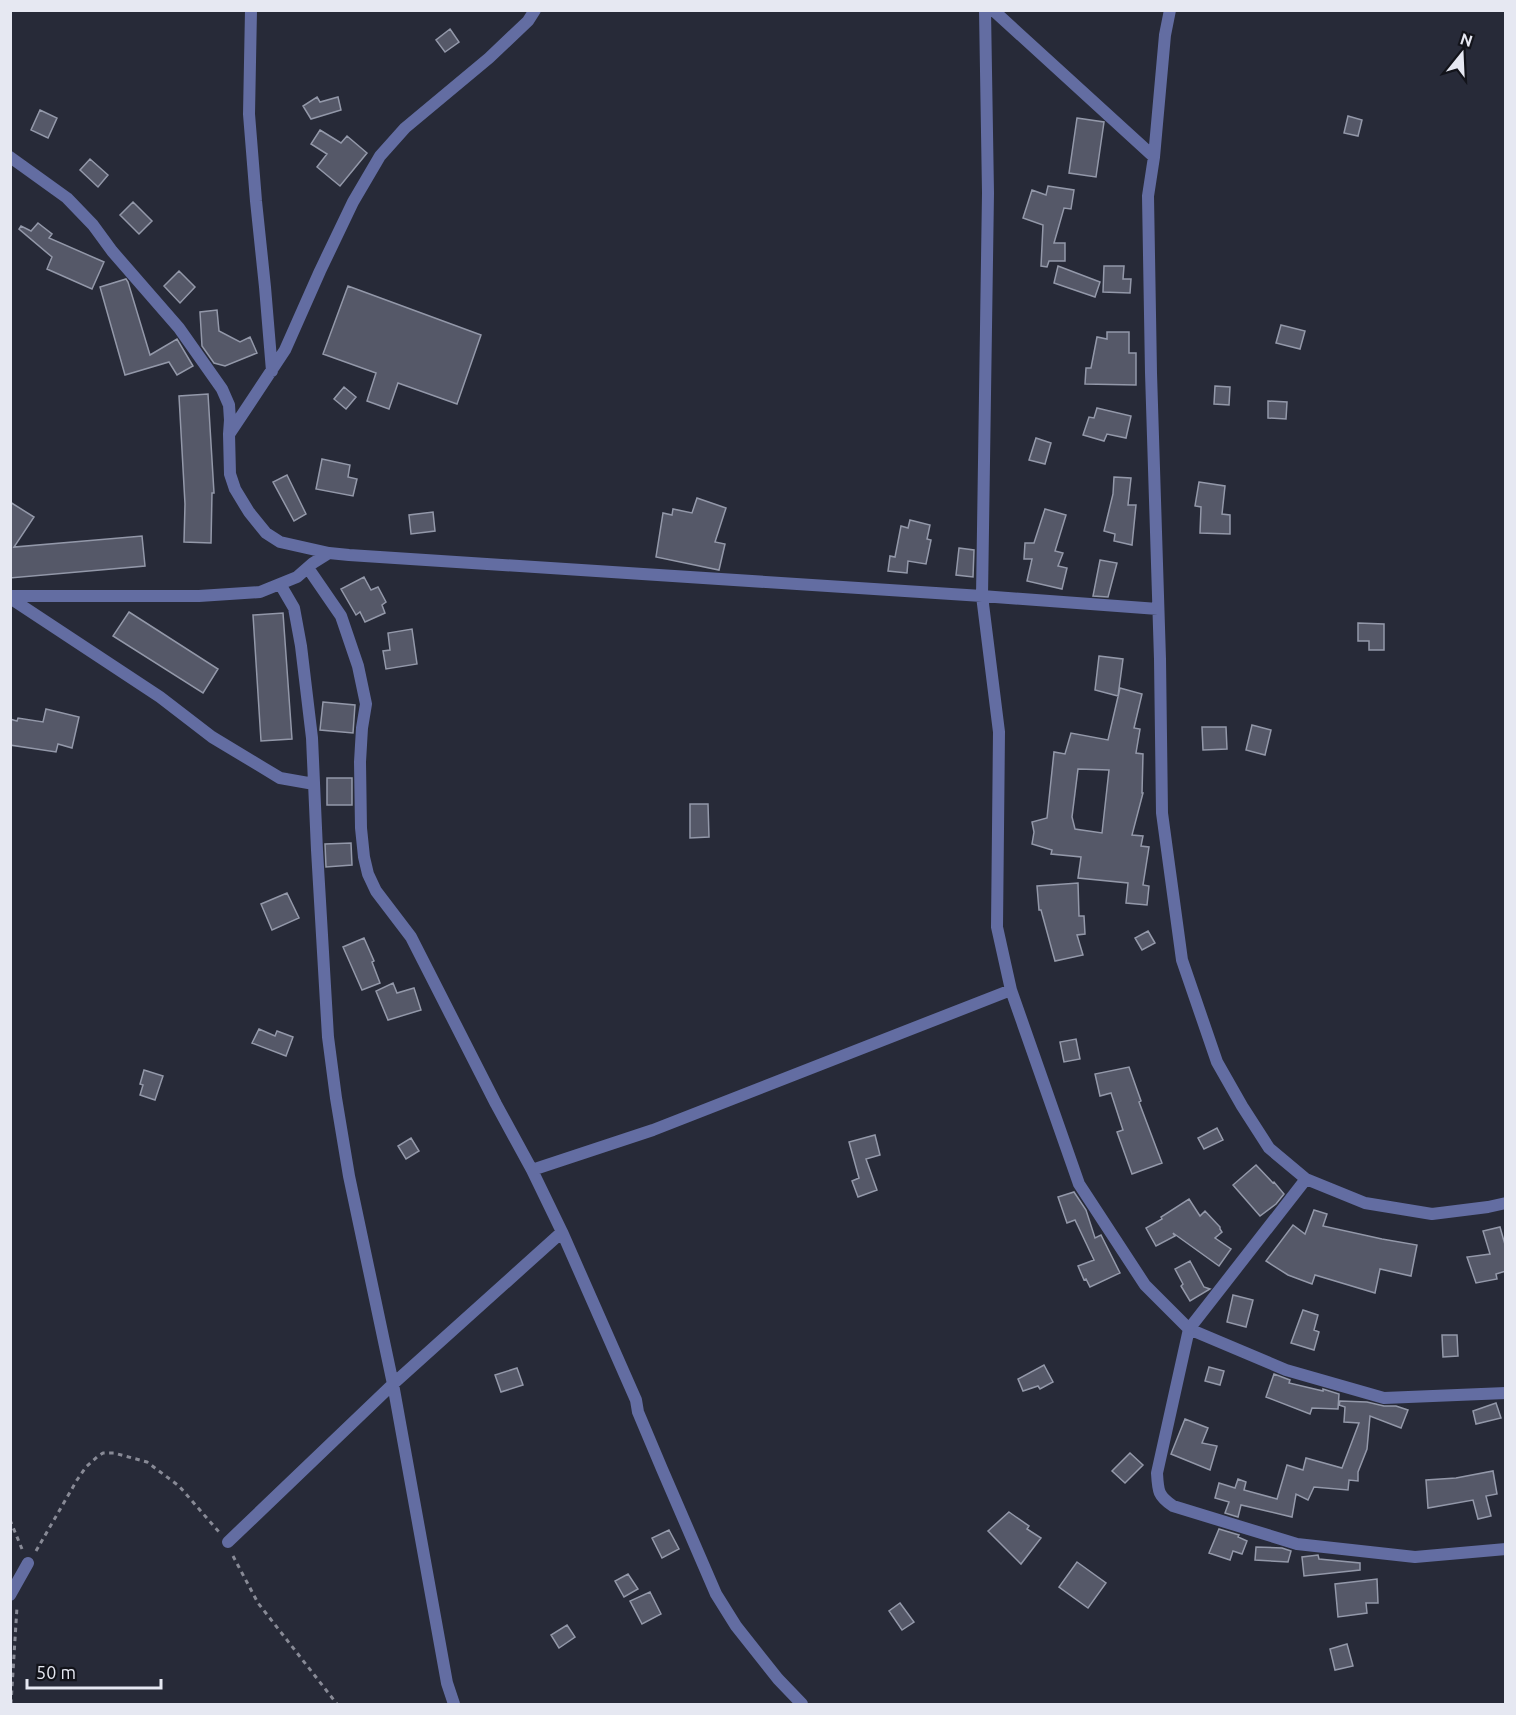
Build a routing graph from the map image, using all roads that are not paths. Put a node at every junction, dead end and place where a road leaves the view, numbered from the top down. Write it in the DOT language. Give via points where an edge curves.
graph roads {
  1 [pos="252,10"];
  2 [pos="535,10"];
  3 [pos="985,10"];
  4 [pos="993,10"];
  5 [pos="1170,10"];
  6 [pos="10,157"];
  7 [pos="1154,157"];
  8 [pos="272,371"];
  9 [pos="229,434"];
  10 [pos="329,553"];
  11 [pos="308,568"];
  12 [pos="280,584"];
  13 [pos="982,596"];
  14 [pos="10,597"];
  15 [pos="1158,609"];
  16 [pos="314,784"];
  17 [pos="1011,990"];
  18 [pos="532,1170"];
  19 [pos="1306,1179"];
  20 [pos="1506,1203"];
  21 [pos="562,1232"];
  22 [pos="1190,1329"];
  23 [pos="393,1384"];
  24 [pos="1506,1393"];
  25 [pos="228,1542"];
  26 [pos="1506,1550"];
  27 [pos="28,1563"];
  28 [pos="14,1600"];
  29 [pos="453,1704"];
  30 [pos="802,1704"];
  1 -- 8 [label="street" via="249,114"];
  2 -- 8 [label="street" via="489,58 405,128 380,156 353,202"];
  3 -- 13 [label="street" via="988,193"];
  4 -- 7 [label="street"];
  5 -- 7 [label="street"];
  6 -- 9 [label="street" via="67,198 179,328 222,389 229,405"];
  7 -- 15 [label="street" via="1149,196"];
  8 -- 9 [label="street"];
  9 -- 10 [label="street" via="230,474 235,489 266,533 280,542"];
  10 -- 11 [label="street"];
  10 -- 13 [label="street"];
  11 -- 12 [label="street"];
  11 -- 18 [label="street" via="341,616 366,704 360,762 361,828 368,874 411,937"];
  12 -- 14 [label="street" via="260,592 199,596"];
  12 -- 16 [label="street" via="294,608 301,646"];
  13 -- 15 [label="street"];
  13 -- 17 [label="street" via="999,732 997,927"];
  14 -- 16 [label="street" via="160,697 212,737 280,778"];
  15 -- 19 [label="street" via="1162,813 1182,960 1217,1062 1269,1148"];
  16 -- 23 [label="street" via="328,1037 336,1098"];
  17 -- 18 [label="street" via="653,1130"];
  17 -- 22 [label="street" via="1080,1184 1145,1285"];
  18 -- 21 [label="street"];
  19 -- 20 [label="street" via="1365,1203 1432,1214"];
  19 -- 22 [label="street"];
  21 -- 23 [label="street"];
  21 -- 30 [label="street" via="716,1594 736,1626"];
  22 -- 24 [label="street" via="1286,1370 1384,1398"];
  22 -- 26 [label="street" via="1157,1473 1161,1497 1173,1506 1297,1544 1415,1557"];
  23 -- 25 [label="street"];
  23 -- 29 [label="street"];
  27 -- 28 [label="street"];
}
